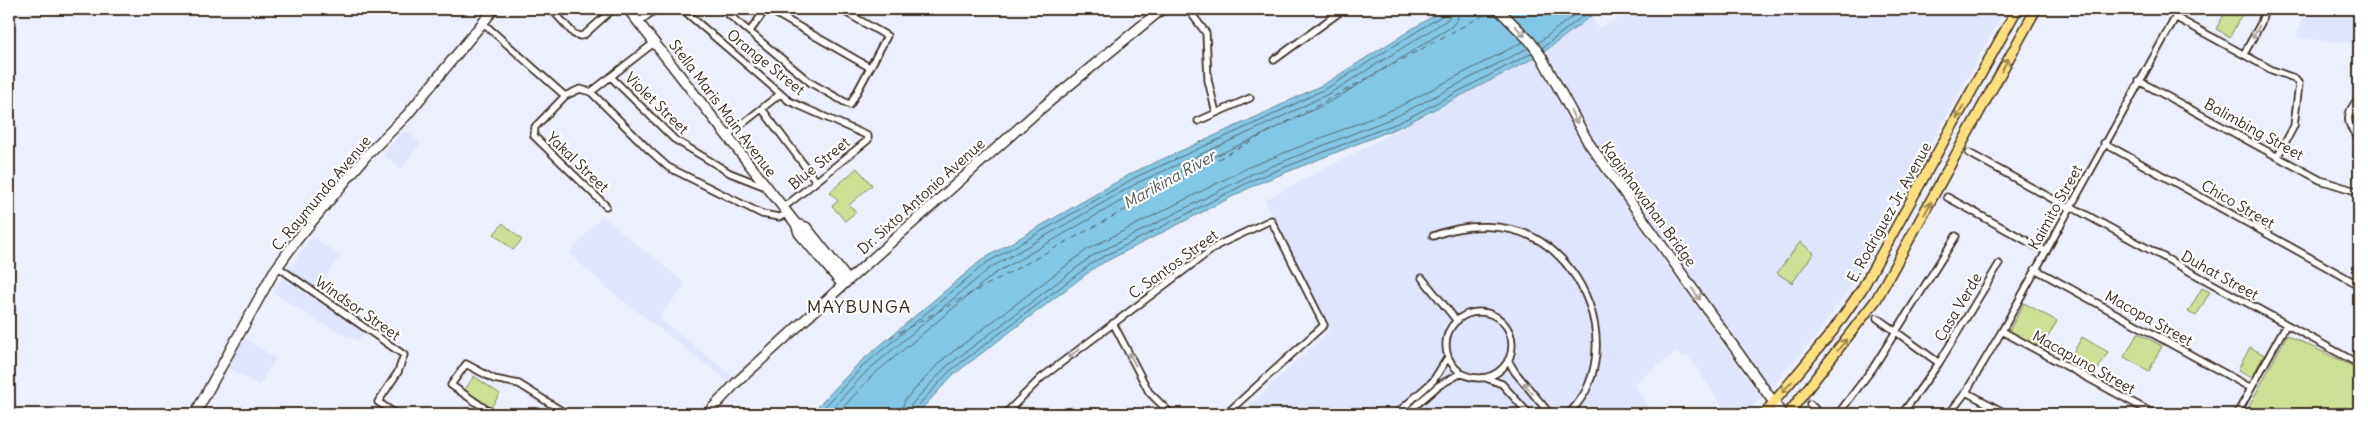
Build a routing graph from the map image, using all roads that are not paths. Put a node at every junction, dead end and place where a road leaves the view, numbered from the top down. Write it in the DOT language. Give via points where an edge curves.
graph roads {
  1 [pos="494,9"];
  2 [pos="613,9"];
  3 [pos="628,9"];
  4 [pos="656,9"];
  5 [pos="682,9"];
  6 [pos="722,9"];
  7 [pos="767,9"];
  8 [pos="840,9"];
  9 [pos="1162,9"];
  10 [pos="1188,9"];
  11 [pos="1344,9"];
  12 [pos="1498,9"];
  13 [pos="2017,9"];
  14 [pos="2036,9"];
  15 [pos="2180,9"];
  16 [pos="2265,9"];
  17 [pos="554,12"];
  18 [pos="2175,17"];
  19 [pos="482,22"];
  20 [pos="639,22"];
  21 [pos="750,31"];
  22 [pos="655,42"];
  23 [pos="2244,54"];
  24 [pos="1274,60"];
  25 [pos="869,67"];
  26 [pos="611,77"];
  27 [pos="2139,81"];
  28 [pos="589,91"];
  29 [pos="780,94"];
  30 [pos="565,96"];
  31 [pos="1250,98"];
  32 [pos="2359,98"];
  33 [pos="762,109"];
  34 [pos="1216,113"];
  35 [pos="1198,121"];
  36 [pos="727,136"];
  37 [pos="868,136"];
  38 [pos="2359,138"];
  39 [pos="2104,142"];
  40 [pos="1969,153"];
  41 [pos="2278,156"];
  42 [pos="816,180"];
  43 [pos="766,187"];
  44 [pos="2359,192"];
  45 [pos="1947,197"];
  46 [pos="606,206"];
  47 [pos="2069,207"];
  48 [pos="786,211"];
  49 [pos="1432,236"];
  50 [pos="1956,236"];
  51 [pos="2045,252"];
  52 [pos="1999,264"];
  53 [pos="278,267"];
  54 [pos="2035,269"];
  55 [pos="1422,278"];
  56 [pos="846,282"];
  57 [pos="2359,285"];
  58 [pos="1877,318"];
  59 [pos="1457,321"];
  60 [pos="1113,324"];
  61 [pos="2286,325"];
  62 [pos="2002,331"];
  63 [pos="1896,332"];
  64 [pos="1448,357"];
  65 [pos="1508,360"];
  66 [pos="1939,362"];
  67 [pos="2359,364"];
  68 [pos="1461,373"];
  69 [pos="1485,377"];
  70 [pos="2251,388"];
  71 [pos="1966,392"];
  72 [pos="1773,404"];
  73 [pos="1810,404"];
  74 [pos="195,414"];
  75 [pos="396,414"];
  76 [pos="493,414"];
  77 [pos="562,414"];
  78 [pos="707,414"];
  79 [pos="1005,414"];
  80 [pos="1171,414"];
  81 [pos="1226,414"];
  82 [pos="1396,414"];
  83 [pos="1406,414"];
  84 [pos="1529,414"];
  85 [pos="1550,414"];
  86 [pos="1569,414"];
  87 [pos="1764,414"];
  88 [pos="1768,414"];
  89 [pos="1782,414"];
  90 [pos="1788,414"];
  91 [pos="1820,414"];
  92 [pos="1838,414"];
  93 [pos="1902,414"];
  94 [pos="1949,414"];
  95 [pos="2007,414"];
  96 [pos="2154,414"];
  97 [pos="2237,414"];
  1 -- 19 [label="main road, C. Raymundo Avenue"];
  2 -- 17 [label="street" via="580,36 574,34"];
  3 -- 20 [label="main road, Stella Maris Main Avenue"];
  4 -- 20 [label="street"];
  5 -- 29 [label="street, Orange Street"];
  6 -- 21 [label="street"];
  7 -- 21 [label="street"];
  7 -- 25 [label="street"];
  8 -- 25 [label="street" via="887,36"];
  9 -- 56 [label="main road, Dr. Sixto Antonio Avenue" via="1038,110"];
  10 -- 34 [label="street" via="1206,33 1208,80"];
  11 -- 24 [label="street"];
  12 -- 72 [label="main road, Kaginhawahan Bridge, one-way" via="1530,41 1588,142"];
  13 -- 72 [label="main road, E. Rodriguez Jr. Avenue, one-way" via="1862,289 1832,332"];
  90 -- 14 [label="main road, E. Rodriguez Jr. Avenue, one-way" via="1876,300"];
  15 -- 18 [label="street, Kaimito Street"];
  16 -- 23 [label="street, one-way"];
  18 -- 23 [label="street"];
  18 -- 27 [label="street, Kaimito Street"];
  19 -- 30 [label="street"];
  19 -- 53 [label="main road, C. Raymundo Avenue" via="402,122 367,155 330,198"];
  20 -- 22 [label="main road, Stella Maris Main Avenue"];
  21 -- 25 [label="street" via="810,83 850,105"];
  22 -- 26 [label="street"];
  22 -- 36 [label="main road, Stella Maris Main Avenue"];
  23 -- 41 [label="street" via="2294,78 2299,84 2294,126"];
  26 -- 28 [label="street"];
  26 -- 43 [label="street, Violet Street" via="674,139 730,173"];
  27 -- 39 [label="street, Kaimito Street"];
  27 -- 41 [label="street, Balimbing Street"];
  28 -- 30 [label="street" via="580,89"];
  28 -- 48 [label="street" via="668,167 755,211 779,217"];
  29 -- 33 [label="street"];
  29 -- 37 [label="street, Orange Street"];
  30 -- 46 [label="street, Yakal Street" via="535,127 534,136"];
  31 -- 34 [label="street"];
  32 -- 38 [label="street" via="2347,117 2349,127"];
  33 -- 36 [label="street"];
  33 -- 42 [label="street"];
  34 -- 35 [label="street"];
  36 -- 43 [label="main road, Stella Maris Main Avenue"];
  37 -- 42 [label="street, Blue Street" via="868,140"];
  39 -- 47 [label="street, Kaimito Street"];
  39 -- 57 [label="street, Chico Street"];
  40 -- 47 [label="street, Duhat Street"];
  41 -- 44 [label="street, Balimbing Street" via="2330,184"];
  42 -- 48 [label="street, Blue Street"];
  43 -- 48 [label="main road, Stella Maris Main Avenue"];
  45 -- 51 [label="street"];
  47 -- 51 [label="street, Kaimito Street"];
  47 -- 61 [label="street, Duhat Street"];
  48 -- 56 [label="main road, Stella Maris Main Avenue" via="796,224 806,227"];
  49 -- 86 [label="street" via="1452,229 1482,226 1514,232 1538,240 1575,274 1592,314 1596,351 1588,386"];
  50 -- 63 [label="street"];
  51 -- 54 [label="street, Kaimito Street"];
  52 -- 66 [label="street, Casa Verde"];
  53 -- 74 [label="main road, C. Raymundo Avenue"];
  53 -- 75 [label="street, Windsor Street" via="404,355 398,372 378,402"];
  54 -- 62 [label="street, Kaimito Street"];
  54 -- 70 [label="street, Macopa Street"];
  55 -- 59 [label="street"];
  56 -- 78 [label="main road, Dr. Sixto Antonio Avenue" via="737,382"];
  58 -- 63 [label="street, Casa Verde"];
  59 -- 64 [label="street" via="1447,338"];
  59 -- 65 [label="street" via="1478,313 1501,321 1512,342"];
  60 -- 79 [label="street, C. Santos Street, one-way" via="1041,378"];
  80 -- 60 [label="street, one-way" via="1152,394"];
  60 -- 81 [label="street, C. Santos Street" via="1218,245 1271,220 1324,325"];
  61 -- 67 [label="street, Duhat Street"];
  61 -- 70 [label="street"];
  62 -- 71 [label="street, Kaimito Street"];
  62 -- 96 [label="street, Macapuno Street"];
  63 -- 66 [label="street, Casa Verde"];
  63 -- 92 [label="street"];
  64 -- 68 [label="street"];
  64 -- 82 [label="street" via="1433,381"];
  65 -- 69 [label="street" via="1498,372"];
  85 -- 65 [label="street, one-way"];
  66 -- 93 [label="street, Casa Verde"];
  68 -- 69 [label="street"];
  68 -- 83 [label="street" via="1438,386"];
  69 -- 84 [label="street" via="1502,384"];
  70 -- 97 [label="street"];
  71 -- 94 [label="street, Kaimito Street"];
  71 -- 95 [label="street"];
  72 -- 87 [label="main road, E. Rodriguez Jr. Avenue"];
  72 -- 88 [label="main road"];
  72 -- 89 [label="main road, Kaginhawahan Bridge"];
  73 -- 91 [label="street"];
  76 -- 77 [label="street" via="452,385 466,364 494,379 519,384"];
}
